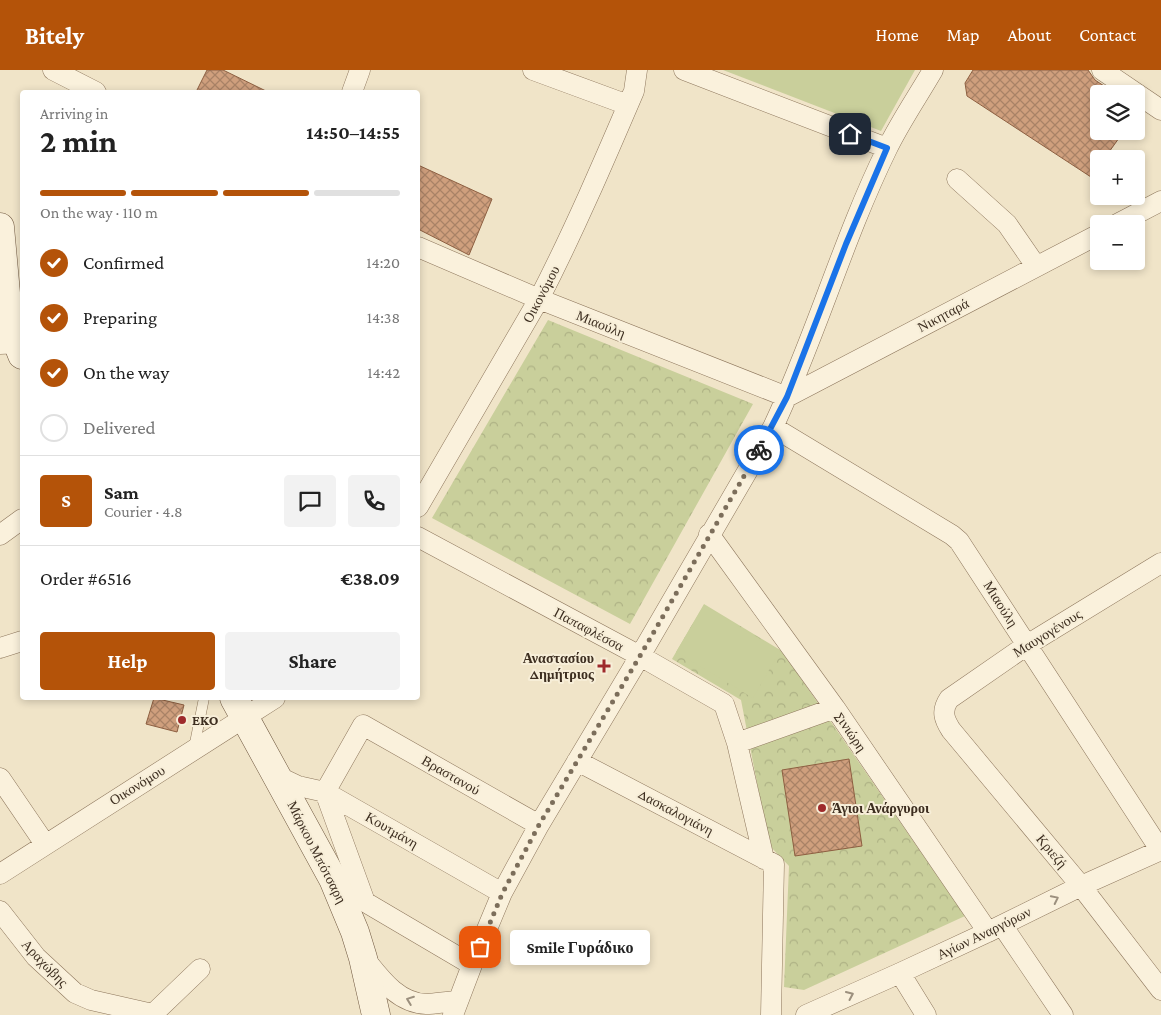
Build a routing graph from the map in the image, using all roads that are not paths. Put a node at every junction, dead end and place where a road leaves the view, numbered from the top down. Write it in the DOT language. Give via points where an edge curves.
graph roads {
  1 [pos="53,70"];
  2 [pos="360,70"];
  3 [pos="533,70"];
  4 [pos="637,70"];
  5 [pos="684,70"];
  6 [pos="932,70"];
  7 [pos="1102,70"];
  8 [pos="92,90"];
  9 [pos="353,90"];
  10 [pos="628,106"];
  11 [pos="1161,110"];
  12 [pos="887,148"];
  13 [pos="957,179"];
  14 [pos="1161,201"];
  15 [pos="1134,215"];
  16 [pos="0,227"];
  17 [pos="1090,239"];
  18 [pos="420,248"];
  19 [pos="1036,266"];
  20 [pos="539,299"];
  21 [pos="16,347"];
  22 [pos="787,397"];
  23 [pos="772,427"];
  24 [pos="420,504"];
  25 [pos="20,521"];
  26 [pos="709,534"];
  27 [pos="0,536"];
  28 [pos="420,538"];
  29 [pos="1161,563"];
  30 [pos="20,642"];
  31 [pos="1027,644"];
  32 [pos="0,648"];
  33 [pos="640,656"];
  34 [pos="204,700"];
  35 [pos="267,700"];
  36 [pos="240,707"];
  37 [pos="835,708"];
  38 [pos="943,713"];
  39 [pos="737,742"];
  40 [pos="194,750"];
  41 [pos="577,760"];
  42 [pos="277,776"];
  43 [pos="0,778"];
  44 [pos="325,792"];
  45 [pos="539,825"];
  46 [pos="45,844"];
  47 [pos="1161,851"];
  48 [pos="769,861"];
  49 [pos="0,874"];
  50 [pos="1081,886"];
  51 [pos="502,894"];
  52 [pos="0,911"];
  53 [pos="995,929"];
  54 [pos="364,958"];
  55 [pos="472,965"];
  56 [pos="200,969"];
  57 [pos="900,973"];
  58 [pos="1161,990"];
  59 [pos="455,1008"];
  60 [pos="147,1014"];
  61 [pos="376,1015"];
  62 [pos="771,1015"];
  63 [pos="806,1015"];
  64 [pos="926,1015"];
  65 [pos="1063,1015"];
  1 -- 8 [label="street"];
  2 -- 9 [label="street"];
  3 -- 10 [label="street"];
  4 -- 10 [label="street, Οικονόμου" via="637,83"];
  5 -- 12 [label="street"];
  6 -- 12 [label="street"];
  7 -- 11 [label="street"];
  10 -- 20 [label="street, Οικονόμου"];
  12 -- 22 [label="street"];
  13 -- 19 [label="street" via="998,214"];
  14 -- 15 [label="street"];
  16 -- 21 [label="street" via="7,304"];
  17 -- 19 [label="street, Νικηταρά"];
  18 -- 20 [label="street, Μιαούλη"];
  19 -- 22 [label="street, Νικηταρά"];
  20 -- 22 [label="street, Μιαούλη"];
  20 -- 24 [label="street, Οικονόμου"];
  22 -- 23 [label="street"];
  23 -- 26 [label="street"];
  23 -- 31 [label="street, Μιαούλη" via="952,535 964,546"];
  25 -- 27 [label="street"];
  26 -- 33 [label="street"];
  26 -- 37 [label="street, Σινιώρη"];
  28 -- 33 [label="street, Παπαφλέσσα"];
  29 -- 31 [label="street, Μαυγογένους"];
  30 -- 32 [label="street"];
  31 -- 38 [label="street, Μαυγογένους" via="949,699"];
  31 -- 47 [label="street, Μιαούλη"];
  33 -- 39 [label="street, Παπαφλέσσα" via="724,704"];
  33 -- 41 [label="street"];
  34 -- 40 [label="lane"];
  35 -- 36 [label="street, Οικονόμου"];
  36 -- 40 [label="street, Οικονόμου"];
  36 -- 42 [label="street, Μάρκου Μπότσαρη"];
  37 -- 39 [label="street"];
  37 -- 53 [label="street, Σινιώρη"];
  38 -- 50 [label="street, Κριεζή" via="951,730"];
  39 -- 48 [label="street, Παπαφλέσσα"];
  40 -- 46 [label="street, Οικονόμου"];
  41 -- 45 [label="street"];
  41 -- 48 [label="street, Δασκαλογιάνη"];
  42 -- 44 [label="street, Κουτμάνη" via="298,786"];
  42 -- 54 [label="street, Μάρκου Μπότσαρη" via="329,870"];
  43 -- 46 [label="street"];
  44 -- 45 [label="street, Βραστανού" via="363,725"];
  44 -- 51 [label="street, Κουτμάνη"];
  44 -- 55 [label="street" via="365,902"];
  45 -- 51 [label="street"];
  46 -- 49 [label="street, Οικονόμου"];
  47 -- 50 [label="street, Αγίων Αναργύρων"];
  48 -- 62 [label="street, Παπαφλέσσα"];
  53 -- 50 [label="street, Αγίων Αναργύρων, one-way"];
  50 -- 58 [label="street, Κριεζή"];
  51 -- 55 [label="street"];
  52 -- 60 [label="street, Αραχώβης" via="36,957 75,993"];
  53 -- 57 [label="street, Αγίων Αναργύρων"];
  53 -- 65 [label="street, Σινιώρη"];
  59 -- 54 [label="street, one-way" via="406,999 384,982"];
  54 -- 61 [label="street, Μάρκου Μπότσαρη"];
  55 -- 59 [label="street"];
  56 -- 60 [label="street"];
  63 -- 57 [label="street, Αγίων Αναργύρων, one-way"];
  57 -- 64 [label="street"];
}
